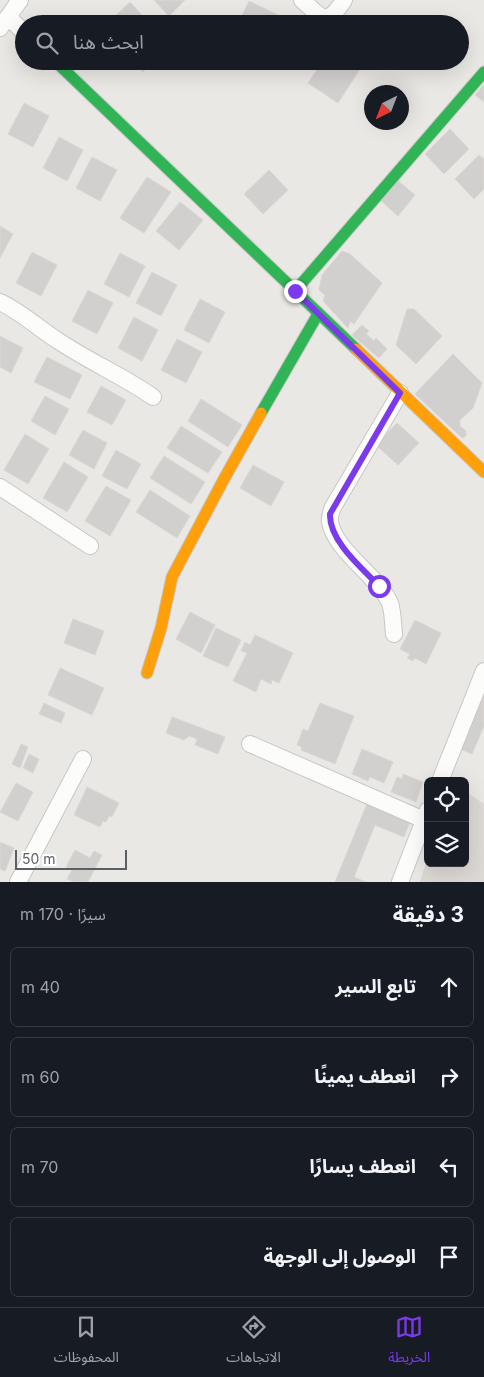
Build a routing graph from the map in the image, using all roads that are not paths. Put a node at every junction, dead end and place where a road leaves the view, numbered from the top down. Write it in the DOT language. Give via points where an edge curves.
graph roads {
  1 [pos="20,0"];
  2 [pos="302,0"];
  3 [pos="344,0"];
  4 [pos="319,15"];
  5 [pos="334,15"];
  6 [pos="4,23"];
  7 [pos="63,70"];
  8 [pos="484,72"];
  9 [pos="295,291"];
  10 [pos="0,302"];
  11 [pos="318,314"];
  12 [pos="400,393"];
  13 [pos="153,397"];
  14 [pos="484,472"];
  15 [pos="0,487"];
  16 [pos="90,546"];
  17 [pos="394,634"];
  18 [pos="484,671"];
  19 [pos="147,673"];
  20 [pos="250,744"];
  21 [pos="83,759"];
  22 [pos="442,777"];
  23 [pos="424,814"];
  24 [pos="424,820"];
  25 [pos="18,882"];
  26 [pos="400,882"];
  1 -- 6 [label="street"];
  2 -- 4 [label="street"];
  3 -- 5 [label="street"];
  7 -- 9 [label="street"];
  8 -- 9 [label="street"];
  9 -- 11 [label="street"];
  10 -- 13 [label="street"];
  11 -- 12 [label="street"];
  11 -- 19 [label="street" via="172,577"];
  12 -- 14 [label="street"];
  12 -- 17 [label="street" via="333,507 330,522 341,544 379,586 390,604"];
  15 -- 16 [label="street"];
  18 -- 22 [label="street"];
  20 -- 23 [label="street"];
  21 -- 25 [label="street"];
  24 -- 26 [label="street"];
}
